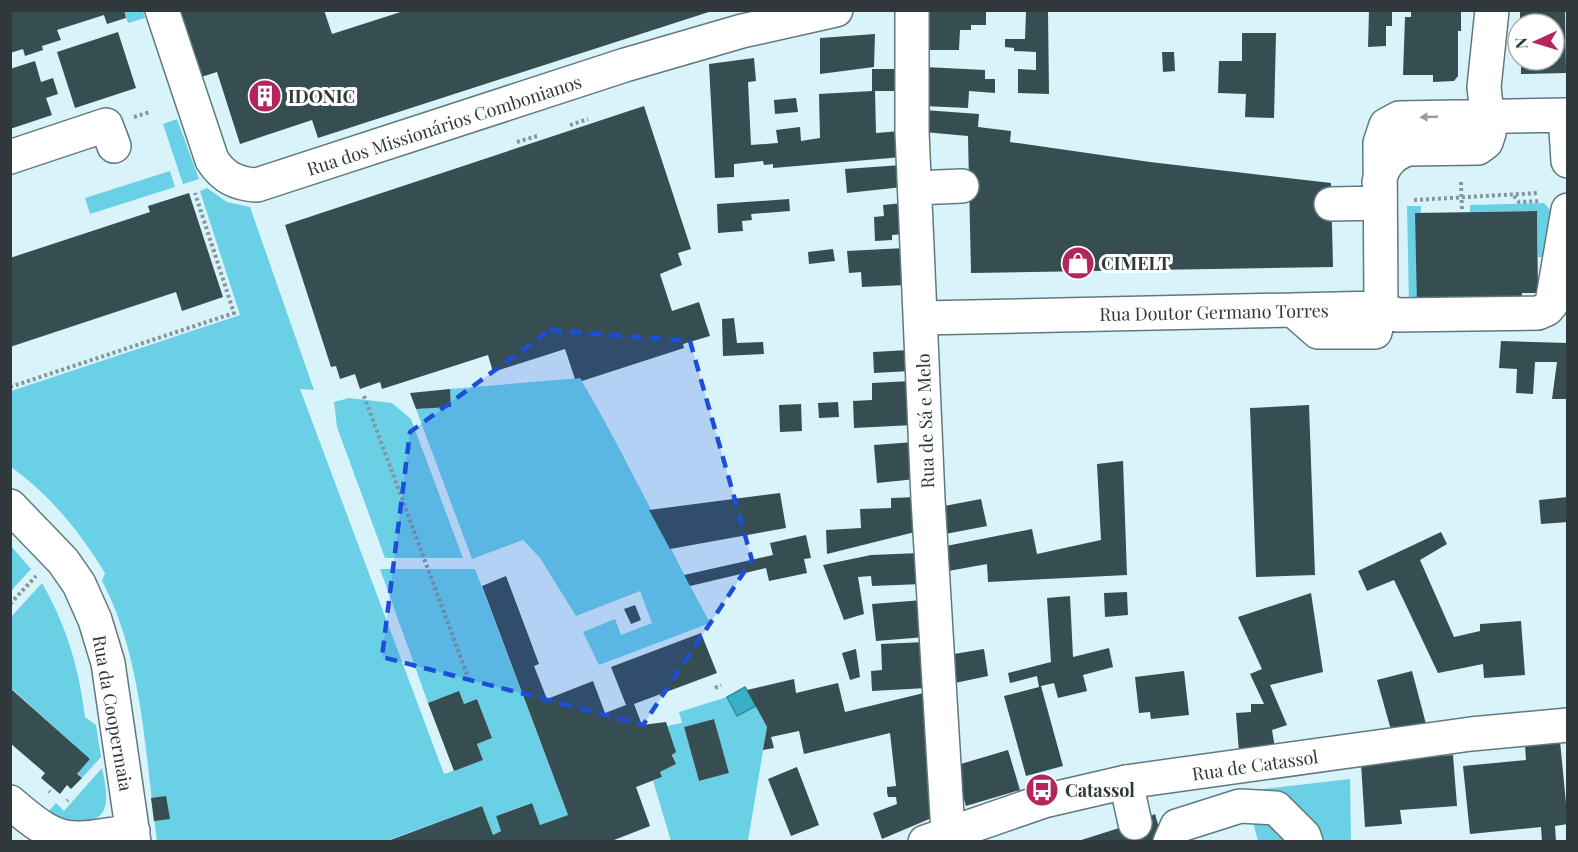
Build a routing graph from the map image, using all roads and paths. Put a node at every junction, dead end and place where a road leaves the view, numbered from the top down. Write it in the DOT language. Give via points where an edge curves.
graph roads {
  1 [pos="162,10"];
  2 [pos="836,10"];
  3 [pos="912,10"];
  4 [pos="1492,10"];
  5 [pos="1488,115"];
  6 [pos="1566,115"];
  7 [pos="588,119"];
  8 [pos="570,125"];
  9 [pos="537,136"];
  10 [pos="517,142"];
  11 [pos="114,146"];
  12 [pos="10,157"];
  13 [pos="1568,161"];
  14 [pos="1461,182"];
  15 [pos="962,186"];
  16 [pos="915,188"];
  17 [pos="1380,192"];
  18 [pos="195,193"];
  19 [pos="1538,193"];
  20 [pos="1514,196"];
  21 [pos="1461,198"];
  22 [pos="1414,200"];
  23 [pos="1331,204"];
  24 [pos="1557,205"];
  25 [pos="1462,213"];
  26 [pos="1381,308"];
  27 [pos="922,318"];
  28 [pos="10,387"];
  29 [pos="364,396"];
  30 [pos="10,506"];
  31 [pos="36,576"];
  32 [pos="10,604"];
  33 [pos="469,680"];
  34 [pos="721,685"];
  35 [pos="715,688"];
  36 [pos="1568,726"];
  37 [pos="1126,782"];
  38 [pos="10,802"];
  39 [pos="1135,823"];
  40 [pos="133,836"];
  41 [pos="937,837"];
  42 [pos="1170,842"];
  43 [pos="1306,842"];
  1 -- 2 [label="street, Rua dos Missionários Combonianos" via="212,160 229,179 257,185 625,65 742,31"];
  3 -- 16 [label="street, Rua de Sá e Melo"];
  4 -- 5 [label="street" via="1484,87"];
  5 -- 6 [label="street"];
  5 -- 17 [label="street" via="1392,120 1380,137"];
  6 -- 13 [label="street"];
  7 -- 8 [label="path"];
  9 -- 10 [label="path"];
  11 -- 12 [label="street" via="106,125"];
  14 -- 21 [label="path"];
  15 -- 16 [label="street"];
  16 -- 27 [label="street, Rua de Sá e Melo"];
  17 -- 23 [label="street"];
  17 -- 26 [label="street"];
  18 -- 28 [label="path" via="234,313"];
  19 -- 20 [label="path"];
  20 -- 21 [label="path"];
  20 -- 24 [label="path" via="1520,202"];
  21 -- 22 [label="path"];
  21 -- 25 [label="path"];
  24 -- 26 [label="street, Rua Doutor Germano Torres" via="1555,293 1547,309 1538,313 1397,315"];
  26 -- 27 [label="street, Rua Doutor Germano Torres"];
  27 -- 41 [label="street, Rua de Sá e Melo"];
  29 -- 33 [label="path"];
  30 -- 40 [label="street, Rua da Coopermaia" via="63,561 79,584 95,620 108,663"];
  31 -- 32 [label="path"];
  34 -- 35 [label="path"];
  36 -- 37 [label="street, Rua de Catassol" via="1470,734"];
  37 -- 39 [label="street"];
  37 -- 41 [label="street, Rua de Catassol" via="1044,801"];
  38 -- 40 [label="street" via="58,836"];
  42 -- 43 [label="street" via="1177,826 1240,806 1276,808"];
}
